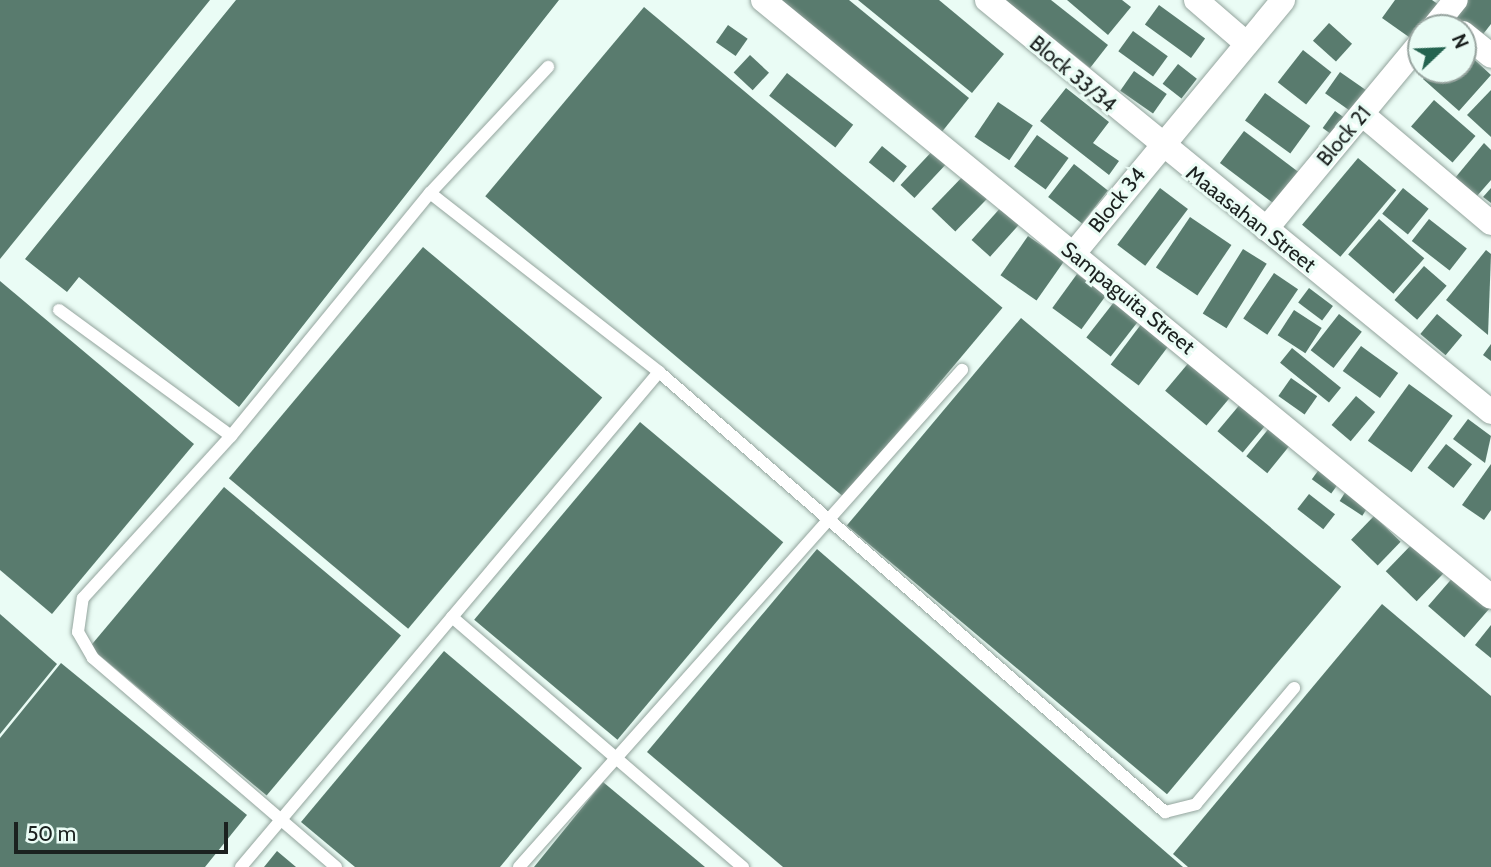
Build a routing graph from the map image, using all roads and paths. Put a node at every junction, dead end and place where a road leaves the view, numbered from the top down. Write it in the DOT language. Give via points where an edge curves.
graph roads {
  1 [pos="764,0"];
  2 [pos="987,0"];
  3 [pos="1196,0"];
  4 [pos="1283,0"];
  5 [pos="1247,44"];
  6 [pos="1477,44"];
  7 [pos="1491,56"];
  8 [pos="1407,59"];
  9 [pos="548,68"];
  10 [pos="1362,114"];
  11 [pos="1160,147"];
  12 [pos="430,193"];
  13 [pos="1491,223"];
  14 [pos="1266,229"];
  15 [pos="1074,253"];
  16 [pos="59,310"];
  17 [pos="962,370"];
  18 [pos="659,372"];
  19 [pos="1491,412"];
  20 [pos="231,436"];
  21 [pos="828,524"];
  22 [pos="1491,597"];
  23 [pos="452,617"];
  24 [pos="1294,688"];
  25 [pos="615,757"];
  26 [pos="281,821"];
  27 [pos="241,867"];
  28 [pos="336,867"];
  29 [pos="519,867"];
  30 [pos="743,867"];
  1 -- 15 [label="street, Sampaguita Street"];
  2 -- 11 [label="street, Block 33/34"];
  3 -- 5 [label="street"];
  4 -- 5 [label="street"];
  5 -- 11 [label="street"];
  6 -- 7 [label="street"];
  8 -- 10 [label="street, Block 21"];
  9 -- 12 [label="lane"];
  10 -- 13 [label="street"];
  10 -- 14 [label="street, Block 21"];
  11 -- 14 [label="street, Maaasahan Street"];
  11 -- 15 [label="street, Block 34"];
  12 -- 18 [label="lane"];
  12 -- 20 [label="lane"];
  14 -- 19 [label="street, Maaasahan Street"];
  15 -- 22 [label="street, Sampaguita Street"];
  16 -- 20 [label="lane"];
  17 -- 21 [label="lane"];
  18 -- 21 [label="lane"];
  18 -- 23 [label="lane"];
  20 -- 26 [label="lane" via="83,598 78,632 93,658"];
  21 -- 24 [label="lane" via="1165,813 1196,804"];
  21 -- 25 [label="lane"];
  23 -- 25 [label="lane"];
  23 -- 26 [label="lane"];
  25 -- 29 [label="lane"];
  25 -- 30 [label="lane"];
  26 -- 27 [label="lane"];
  26 -- 28 [label="lane"];
}
